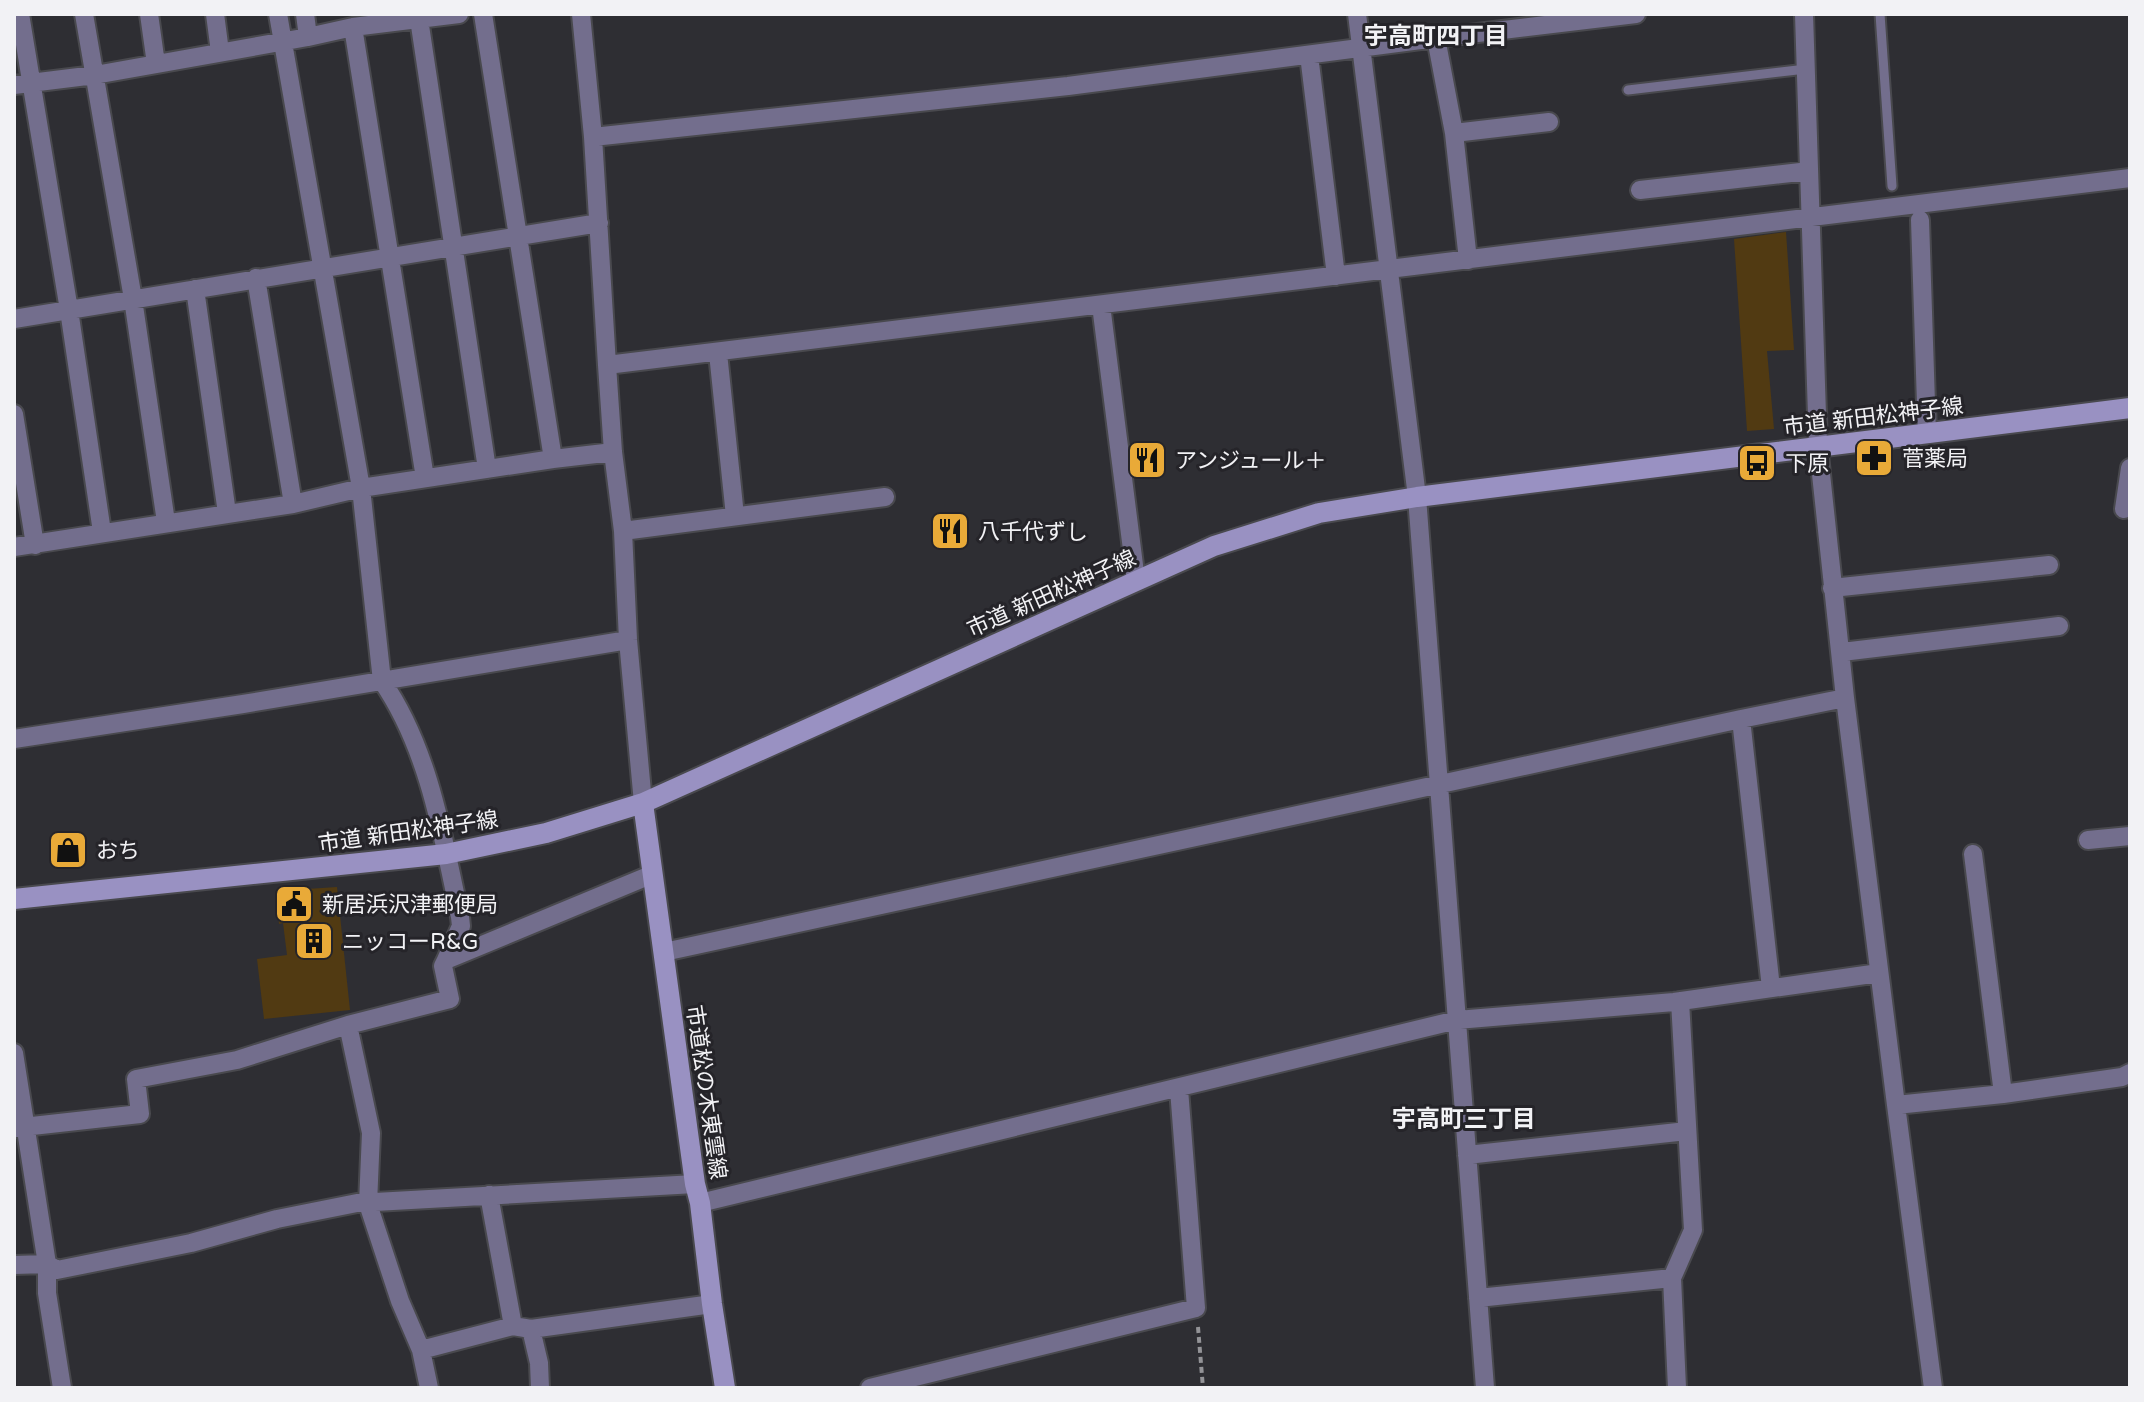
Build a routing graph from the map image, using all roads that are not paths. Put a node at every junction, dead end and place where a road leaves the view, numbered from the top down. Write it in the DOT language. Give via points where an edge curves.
graph roads {
  1 [pos="20,14"];
  2 [pos="84,14"];
  3 [pos="149,14"];
  4 [pos="215,14"];
  5 [pos="278,14"];
  6 [pos="305,14"];
  7 [pos="483,14"];
  8 [pos="581,14"];
  9 [pos="1357,14"];
  10 [pos="1636,14"];
  11 [pos="1804,14"];
  12 [pos="1880,14"];
  13 [pos="449,15"];
  14 [pos="376,19"];
  15 [pos="419,19"];
  16 [pos="353,27"];
  17 [pos="308,37"];
  18 [pos="1436,38"];
  19 [pos="283,42"];
  20 [pos="1361,48"];
  21 [pos="220,52"];
  22 [pos="1309,55"];
  23 [pos="156,64"];
  24 [pos="1806,69"];
  25 [pos="95,75"];
  26 [pos="22,84"];
  27 [pos="1628,90"];
  28 [pos="1549,122"];
  29 [pos="1454,133"];
  30 [pos="593,137"];
  31 [pos="1809,171"];
  32 [pos="2130,178"];
  33 [pos="1892,186"];
  34 [pos="1640,190"];
  35 [pos="1811,218"];
  36 [pos="1920,220"];
  37 [pos="599,223"];
  38 [pos="517,235"];
  39 [pos="452,246"];
  40 [pos="390,256"];
  41 [pos="1468,260"];
  42 [pos="323,267"];
  43 [pos="1389,270"];
  44 [pos="1336,276"];
  45 [pos="256,278"];
  46 [pos="195,289"];
  47 [pos="133,299"];
  48 [pos="1101,305"];
  49 [pos="69,310"];
  50 [pos="14,319"];
  51 [pos="718,353"];
  52 [pos="607,365"];
  53 [pos="2130,408"];
  54 [pos="14,414"];
  55 [pos="1927,434"];
  56 [pos="1818,446"];
  57 [pos="613,452"];
  58 [pos="553,459"];
  59 [pos="2130,468"];
  60 [pos="487,469"];
  61 [pos="425,478"];
  62 [pos="361,488"];
  63 [pos="885,497"];
  64 [pos="1417,497"];
  65 [pos="293,504"];
  66 [pos="2124,509"];
  67 [pos="227,513"];
  68 [pos="735,516"];
  69 [pos="166,522"];
  70 [pos="623,531"];
  71 [pos="102,532"];
  72 [pos="35,545"];
  73 [pos="14,547"];
  74 [pos="2049,565"];
  75 [pos="1136,581"];
  76 [pos="1832,588"];
  77 [pos="2059,626"];
  78 [pos="628,640"];
  79 [pos="1842,652"];
  80 [pos="382,681"];
  81 [pos="1845,698"];
  82 [pos="1741,719"];
  83 [pos="14,739"];
  84 [pos="1439,784"];
  85 [pos="643,803"];
  86 [pos="2130,836"];
  87 [pos="2088,840"];
  88 [pos="446,854"];
  89 [pos="1973,854"];
  90 [pos="653,874"];
  91 [pos="14,899"];
  92 [pos="664,952"];
  93 [pos="446,960"];
  94 [pos="1879,973"];
  95 [pos="1771,988"];
  96 [pos="1680,1001"];
  97 [pos="1457,1020"];
  98 [pos="348,1025"];
  99 [pos="14,1053"];
  100 [pos="2130,1073"];
  101 [pos="1179,1089"];
  102 [pos="2003,1094"];
  103 [pos="1896,1105"];
  104 [pos="20,1128"];
  105 [pos="1687,1131"];
  106 [pos="1467,1155"];
  107 [pos="697,1194"];
  108 [pos="489,1195"];
  109 [pos="368,1204"];
  110 [pos="47,1264"];
  111 [pos="14,1265"];
  112 [pos="1672,1278"];
  113 [pos="1478,1298"];
  114 [pos="712,1304"];
  115 [pos="522,1328"];
  116 [pos="421,1350"];
  117 [pos="62,1388"];
  118 [pos="429,1388"];
  119 [pos="540,1388"];
  120 [pos="725,1388"];
  121 [pos="870,1388"];
  122 [pos="1485,1388"];
  123 [pos="1677,1388"];
  124 [pos="1933,1388"];
  1 -- 26 [label="street"];
  2 -- 25 [label="street"];
  3 -- 23 [label="street"];
  4 -- 21 [label="street"];
  5 -- 19 [label="street"];
  6 -- 17 [label="street"];
  7 -- 38 [label="street"];
  8 -- 30 [label="street"];
  9 -- 20 [label="street"];
  10 -- 18 [label="street"];
  11 -- 24 [label="street"];
  12 -- 33 [label="lane"];
  13 -- 15 [label="street"];
  14 -- 15 [label="street"];
  14 -- 16 [label="street"];
  15 -- 39 [label="street"];
  16 -- 17 [label="street"];
  16 -- 40 [label="street"];
  17 -- 19 [label="street"];
  18 -- 20 [label="street"];
  18 -- 29 [label="street"];
  19 -- 21 [label="street"];
  19 -- 42 [label="street"];
  20 -- 22 [label="street"];
  20 -- 43 [label="street"];
  21 -- 23 [label="street"];
  22 -- 30 [label="street"];
  22 -- 44 [label="street"];
  23 -- 25 [label="street"];
  24 -- 27 [label="lane"];
  24 -- 31 [label="street"];
  25 -- 26 [label="street"];
  25 -- 47 [label="street"];
  26 -- 49 [label="street"];
  28 -- 29 [label="street"];
  29 -- 41 [label="street"];
  30 -- 37 [label="street"];
  31 -- 34 [label="street"];
  31 -- 35 [label="street"];
  32 -- 35 [label="street"];
  35 -- 41 [label="street"];
  35 -- 56 [label="street"];
  36 -- 55 [label="street"];
  37 -- 38 [label="street"];
  37 -- 52 [label="street"];
  38 -- 39 [label="street"];
  38 -- 58 [label="street"];
  39 -- 40 [label="street"];
  39 -- 60 [label="street"];
  40 -- 42 [label="street"];
  40 -- 61 [label="street"];
  41 -- 43 [label="street"];
  42 -- 45 [label="street"];
  42 -- 62 [label="street"];
  43 -- 44 [label="street"];
  43 -- 64 [label="street"];
  44 -- 48 [label="street"];
  45 -- 46 [label="street"];
  45 -- 65 [label="street"];
  46 -- 47 [label="street"];
  46 -- 67 [label="street"];
  47 -- 49 [label="street"];
  47 -- 69 [label="street"];
  48 -- 51 [label="street"];
  48 -- 75 [label="street"];
  49 -- 50 [label="street"];
  49 -- 71 [label="street"];
  51 -- 52 [label="street"];
  51 -- 68 [label="street"];
  52 -- 57 [label="street"];
  53 -- 55 [label="street, 市道 新田松神子線"];
  54 -- 72 [label="street"];
  55 -- 56 [label="street, 市道 新田松神子線"];
  56 -- 64 [label="street, 市道 新田松神子線"];
  56 -- 76 [label="street"];
  57 -- 58 [label="street"];
  57 -- 70 [label="street"];
  58 -- 60 [label="street"];
  59 -- 66 [label="street"];
  60 -- 61 [label="street"];
  61 -- 62 [label="street"];
  62 -- 65 [label="street"];
  62 -- 80 [label="street"];
  63 -- 68 [label="street"];
  64 -- 75 [label="street, 市道 新田松神子線" via="1319,513 1214,546"];
  64 -- 84 [label="street"];
  65 -- 67 [label="street"];
  67 -- 69 [label="street"];
  68 -- 70 [label="street"];
  69 -- 71 [label="street"];
  70 -- 78 [label="street"];
  71 -- 72 [label="street"];
  72 -- 73 [label="street"];
  74 -- 76 [label="street"];
  75 -- 85 [label="street, 市道 新田松神子線"];
  76 -- 79 [label="street"];
  77 -- 79 [label="street"];
  78 -- 80 [label="street"];
  78 -- 85 [label="street"];
  79 -- 81 [label="street"];
  80 -- 83 [label="street"];
  80 -- 88 [label="street" via="424,766"];
  81 -- 82 [label="street"];
  81 -- 94 [label="street"];
  82 -- 84 [label="street"];
  82 -- 95 [label="street"];
  84 -- 92 [label="street"];
  84 -- 97 [label="street"];
  85 -- 88 [label="street, 市道 新田松神子線" via="546,833"];
  85 -- 90 [label="street, 市道松の木東雲線"];
  86 -- 87 [label="street"];
  88 -- 91 [label="street, 市道 新田松神子線"];
  88 -- 93 [label="street" via="461,926"];
  89 -- 102 [label="street"];
  90 -- 92 [label="street, 市道松の木東雲線"];
  90 -- 93 [label="street"];
  92 -- 107 [label="street, 市道松の木東雲線"];
  93 -- 98 [label="street" via="450,999"];
  94 -- 95 [label="street"];
  94 -- 103 [label="street"];
  95 -- 96 [label="street"];
  96 -- 97 [label="street"];
  96 -- 105 [label="street"];
  97 -- 101 [label="street"];
  97 -- 106 [label="street"];
  98 -- 104 [label="street" via="237,1060 136,1079 140,1114"];
  98 -- 109 [label="street" via="371,1133"];
  99 -- 104 [label="street"];
  100 -- 102 [label="street"];
  101 -- 107 [label="street"];
  101 -- 121 [label="street" via="1196,1308"];
  102 -- 103 [label="street"];
  103 -- 124 [label="street"];
  104 -- 110 [label="street"];
  105 -- 106 [label="street"];
  105 -- 112 [label="street" via="1693,1230"];
  106 -- 113 [label="street"];
  107 -- 108 [label="street"];
  107 -- 114 [label="street, 市道松の木東雲線"];
  108 -- 109 [label="street"];
  108 -- 115 [label="street"];
  109 -- 110 [label="street" via="277,1219 57,1270"];
  109 -- 116 [label="street"];
  110 -- 111 [label="street"];
  110 -- 117 [label="street"];
  112 -- 113 [label="street"];
  112 -- 123 [label="street"];
  113 -- 122 [label="street"];
  114 -- 115 [label="street"];
  114 -- 120 [label="street, 市道松の木東雲線"];
  115 -- 116 [label="street"];
  115 -- 119 [label="street" via="539,1363"];
  116 -- 118 [label="street"];
}
